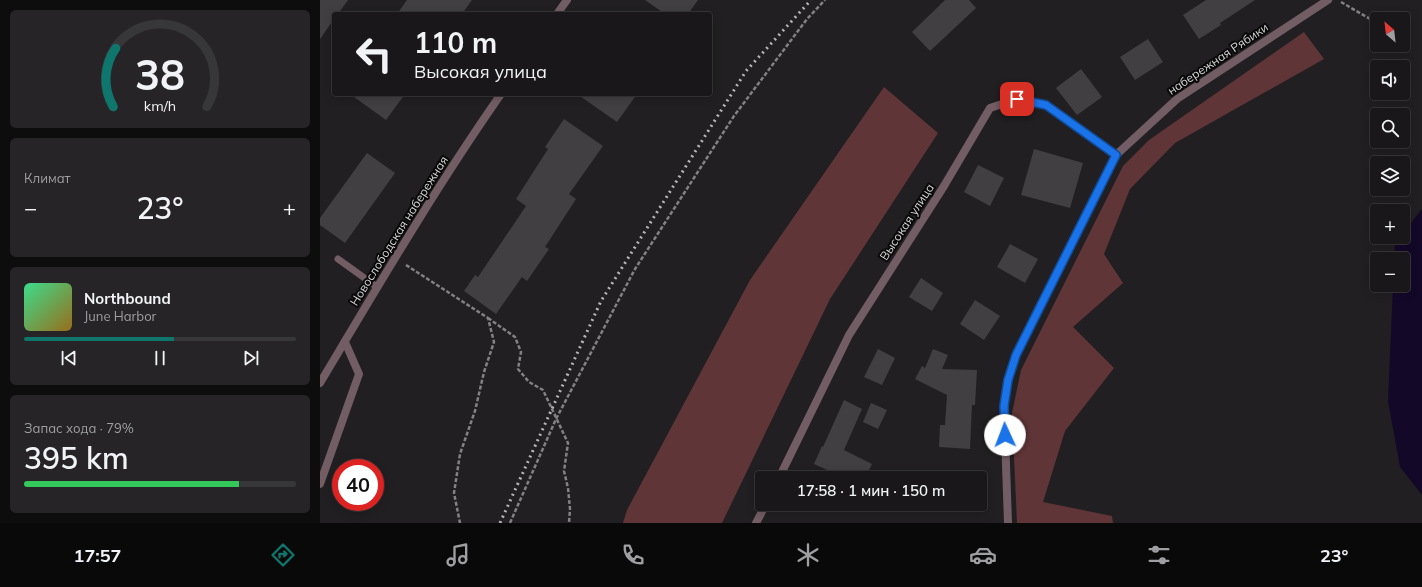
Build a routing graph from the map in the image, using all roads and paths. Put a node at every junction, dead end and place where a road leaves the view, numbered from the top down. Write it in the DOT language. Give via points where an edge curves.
graph roads {
  1 [pos="567,0"];
  2 [pos="825,0"];
  3 [pos="1328,0"];
  4 [pos="1337,0"];
  5 [pos="558,12"];
  6 [pos="1370,19"];
  7 [pos="500,96"];
  8 [pos="1116,155"];
  9 [pos="396,258"];
  10 [pos="338,259"];
  11 [pos="377,287"];
  12 [pos="488,318"];
  13 [pos="345,342"];
  14 [pos="320,383"];
  15 [pos="556,419"];
  16 [pos="782,471"];
  17 [pos="320,484"];
  18 [pos="762,511"];
  19 [pos="460,523"];
  20 [pos="510,523"];
  21 [pos="569,523"];
  22 [pos="756,523"];
  23 [pos="1008,523"];
  1 -- 5 [label="street"];
  2 -- 15 [label="path" via="807,19 734,116 635,269"];
  3 -- 8 [label="street, набережная Рябики" via="1178,99"];
  4 -- 6 [label="path"];
  7 -- 9 [label="street, Новослободская набережная" via="474,132"];
  8 -- 16 [label="street, Высокая улица" via="1046,105 1017,99 990,108 944,186 849,335"];
  8 -- 23 [label="street, набережная Рябики" via="1016,355 1008,380 1004,406"];
  9 -- 11 [label="street, Новослободская набережная"];
  9 -- 12 [label="path"];
  10 -- 11 [label="lane"];
  11 -- 13 [label="street, Новослободская набережная"];
  12 -- 15 [label="path" via="515,337 521,352 518,369 529,382 543,390"];
  12 -- 19 [label="path" via="494,342 460,454 454,493"];
  13 -- 14 [label="street, Новослободская набережная"];
  13 -- 17 [label="street" via="359,374"];
  15 -- 20 [label="path"];
  15 -- 21 [label="path" via="568,443 564,471 568,488"];
  18 -- 22 [label="street"];
}
